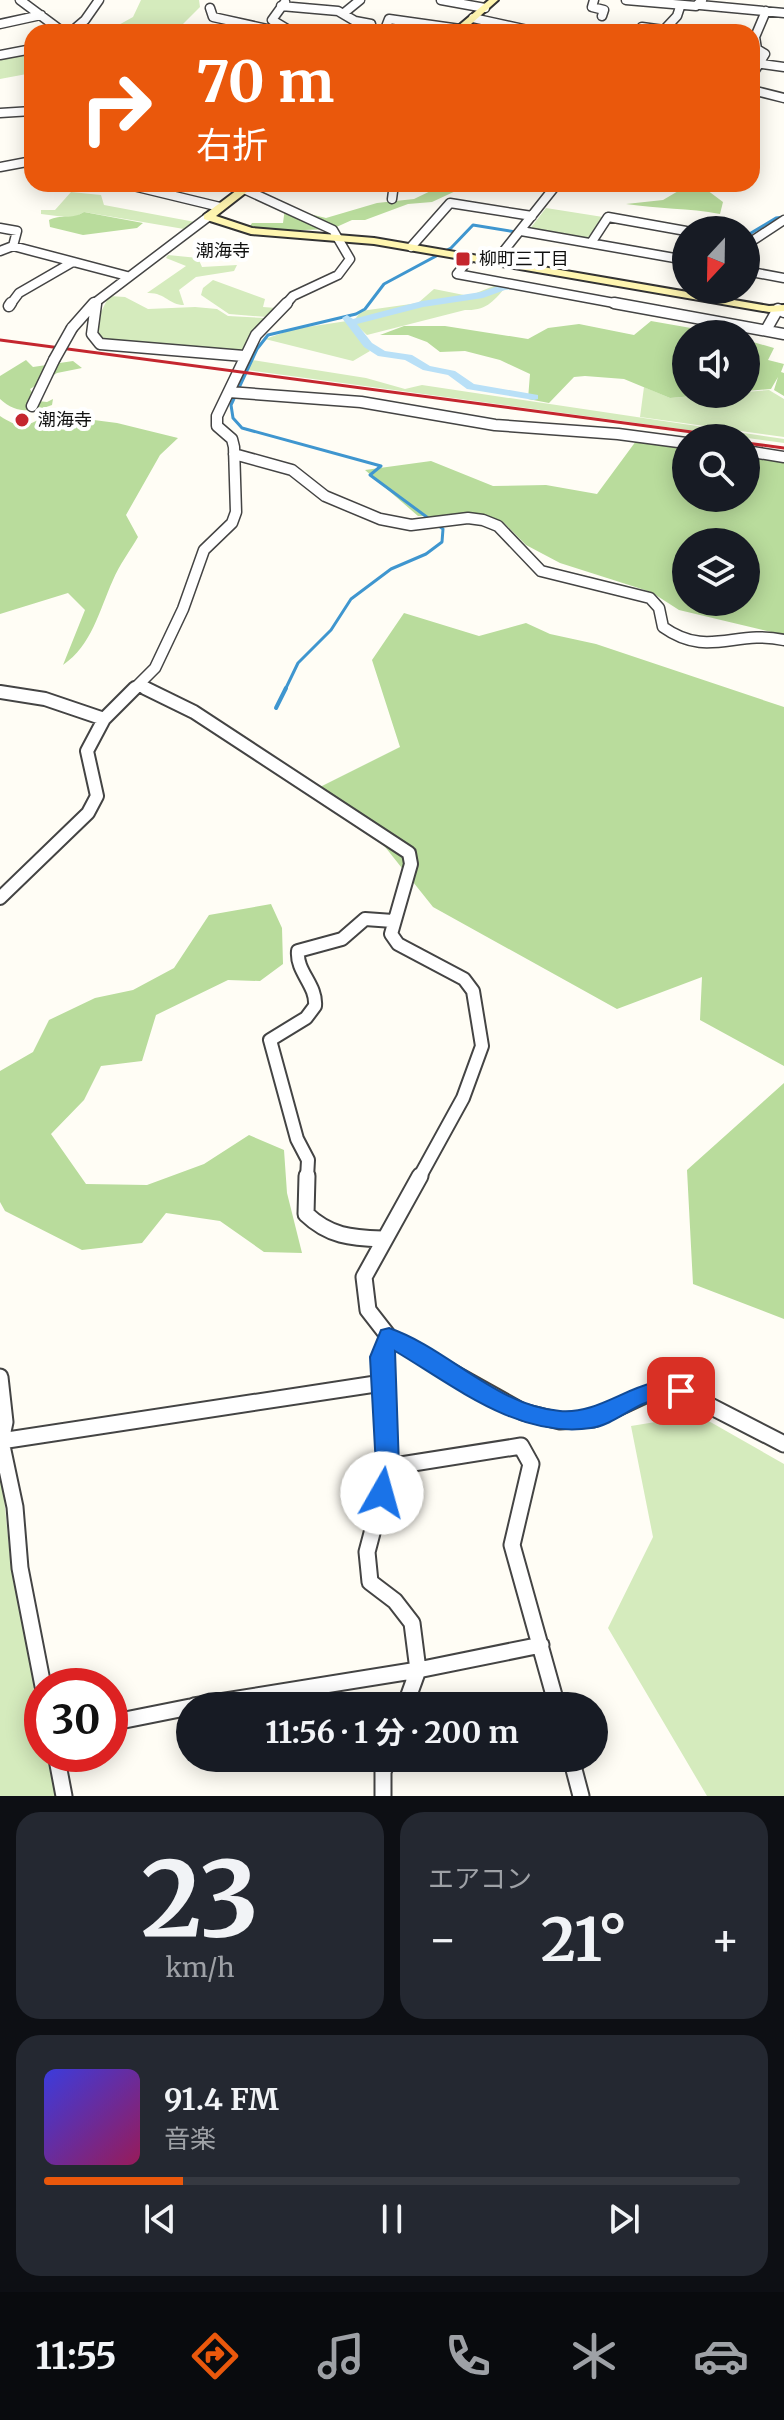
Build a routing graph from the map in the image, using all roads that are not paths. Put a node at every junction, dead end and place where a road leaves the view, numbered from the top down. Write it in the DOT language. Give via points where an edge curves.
graph roads {
  1 [pos="20,0"];
  2 [pos="99,0"];
  3 [pos="360,0"];
  4 [pos="439,0"];
  5 [pos="494,0"];
  6 [pos="594,0"];
  7 [pos="626,0"];
  8 [pos="701,2"];
  9 [pos="284,3"];
  10 [pos="677,5"];
  11 [pos="210,8"];
  12 [pos="485,8"];
  13 [pos="428,9"];
  14 [pos="766,11"];
  15 [pos="344,13"];
  16 [pos="784,13"];
  17 [pos="41,15"];
  18 [pos="602,16"];
  19 [pos="473,18"];
  20 [pos="0,24"];
  21 [pos="53,24"];
  22 [pos="80,24"];
  23 [pos="253,24"];
  24 [pos="279,24"];
  25 [pos="371,24"];
  26 [pos="387,24"];
  27 [pos="420,24"];
  28 [pos="466,24"];
  29 [pos="500,24"];
  30 [pos="670,24"];
  31 [pos="760,25"];
  32 [pos="24,50"];
  33 [pos="760,51"];
  34 [pos="0,55"];
  35 [pos="761,64"];
  36 [pos="784,67"];
  37 [pos="760,92"];
  38 [pos="784,98"];
  39 [pos="24,112"];
  40 [pos="0,113"];
  41 [pos="24,162"];
  42 [pos="0,167"];
  43 [pos="158,192"];
  44 [pos="240,192"];
  45 [pos="260,192"];
  46 [pos="393,192"];
  47 [pos="551,192"];
  48 [pos="392,199"];
  49 [pos="220,207"];
  50 [pos="532,216"];
  51 [pos="208,217"];
  52 [pos="784,220"];
  53 [pos="0,228"];
  54 [pos="672,228"];
  55 [pos="521,231"];
  56 [pos="760,234"];
  57 [pos="339,238"];
  58 [pos="591,243"];
  59 [pos="13,246"];
  60 [pos="411,247"];
  61 [pos="0,251"];
  62 [pos="672,257"];
  63 [pos="470,258"];
  64 [pos="495,262"];
  65 [pos="71,263"];
  66 [pos="760,274"];
  67 [pos="127,276"];
  68 [pos="784,278"];
  69 [pos="96,304"];
  70 [pos="9,306"];
  71 [pos="782,310"];
  72 [pos="766,330"];
  73 [pos="784,334"];
  74 [pos="244,356"];
  75 [pos="229,392"];
  76 [pos="32,406"];
  77 [pos="672,442"];
  78 [pos="760,453"];
  79 [pos="234,454"];
  80 [pos="784,457"];
  81 [pos="784,640"];
  82 [pos="139,685"];
  83 [pos="0,692"];
  84 [pos="104,719"];
  85 [pos="0,898"];
  86 [pos="393,921"];
  87 [pos="382,1239"];
  88 [pos="389,1337"];
  89 [pos="0,1377"];
  90 [pos="382,1383"];
  91 [pos="1,1441"];
  92 [pos="784,1444"];
  93 [pos="388,1467"];
  94 [pos="541,1645"];
  95 [pos="39,1668"];
  96 [pos="418,1670"];
  97 [pos="280,1692"];
  98 [pos="410,1692"];
  99 [pos="553,1692"];
  100 [pos="176,1709"];
  101 [pos="128,1719"];
  102 [pos="59,1772"];
  103 [pos="383,1772"];
  104 [pos="575,1772"];
  105 [pos="64,1796"];
  106 [pos="383,1796"];
  107 [pos="581,1796"];
  1 -- 17 [label="street"];
  2 -- 22 [label="street"];
  3 -- 15 [label="street"];
  4 -- 12 [label="street"];
  4 -- 13 [label="street"];
  5 -- 12 [label="street"];
  6 -- 18 [label="street" via="592,7 604,10"];
  7 -- 10 [label="street"];
  8 -- 10 [label="street"];
  8 -- 14 [label="street"];
  9 -- 15 [label="street"];
  9 -- 24 [label="street" via="272,20"];
  10 -- 30 [label="street" via="677,16"];
  11 -- 23 [label="street" via="213,17"];
  12 -- 19 [label="street"];
  14 -- 16 [label="street"];
  14 -- 31 [label="street"];
  15 -- 25 [label="street"];
  17 -- 20 [label="street"];
  17 -- 21 [label="street"];
  19 -- 28 [label="street"];
  19 -- 29 [label="street"];
  26 -- 27 [label="street" via="389,19"];
  32 -- 34 [label="street"];
  33 -- 35 [label="street" via="765,54"];
  35 -- 36 [label="street"];
  37 -- 38 [label="street"];
  39 -- 40 [label="street"];
  41 -- 42 [label="street"];
  43 -- 49 [label="street"];
  44 -- 49 [label="street"];
  45 -- 57 [label="street"];
  46 -- 48 [label="street"];
  47 -- 50 [label="street"];
  49 -- 51 [label="street"];
  50 -- 55 [label="street"];
  50 -- 60 [label="street" via="450,203"];
  51 -- 57 [label="street" via="251,231"];
  51 -- 67 [label="street"];
  52 -- 56 [label="street"];
  53 -- 59 [label="street" via="17,231"];
  54 -- 58 [label="street" via="608,217"];
  55 -- 58 [label="street"];
  55 -- 64 [label="street"];
  57 -- 60 [label="street"];
  57 -- 74 [label="street" via="350,259 346,268 293,296"];
  58 -- 62 [label="street"];
  59 -- 61 [label="street"];
  59 -- 65 [label="street"];
  60 -- 63 [label="street"];
  63 -- 64 [label="street"];
  63 -- 72 [label="street" via="457,274"];
  64 -- 71 [label="street"];
  65 -- 67 [label="street"];
  65 -- 70 [label="street" via="19,293"];
  66 -- 68 [label="street"];
  67 -- 69 [label="street"];
  69 -- 74 [label="street" via="92,334 100,344"];
  69 -- 76 [label="street, bridge" via="72,328"];
  71 -- 72 [label="street"];
  72 -- 73 [label="street"];
  74 -- 75 [label="street"];
  75 -- 77 [label="street" via="375,403 495,425"];
  75 -- 79 [label="street" via="217,426 232,439"];
  78 -- 80 [label="street"];
  79 -- 81 [label="street" via="292,470 325,496 380,519 411,525 468,518 498,526 541,571 650,598 659,608 663,627 687,644 759,635"];
  79 -- 82 [label="street" via="232,523 204,550 155,668"];
  82 -- 84 [label="street"];
  82 -- 86 [label="street" via="206,720 409,853 411,864"];
  83 -- 84 [label="street" via="45,699"];
  84 -- 85 [label="street" via="87,751 97,796 88,813"];
  86 -- 87 [label="street" via="391,934 398,944 464,979 473,991 482,1046 463,1098"];
  86 -- 87 [label="street" via="365,919 342,939 298,951 299,967 316,998 314,1010 270,1040 297,1139 308,1160 306,1214 320,1230 341,1238"];
  87 -- 88 [label="street" via="364,1277 362,1296 366,1312"];
  88 -- 90 [label="street"];
  88 -- 92 [label="street" via="523,1412 560,1421 594,1419 656,1390 681,1391"];
  89 -- 91 [label="street" via="5,1422"];
  90 -- 91 [label="street"];
  90 -- 93 [label="street"];
  91 -- 95 [label="street"];
  93 -- 94 [label="street" via="521,1446 531,1464 512,1545"];
  93 -- 96 [label="street" via="367,1552 370,1582 412,1623"];
  94 -- 96 [label="street"];
  94 -- 99 [label="street"];
  96 -- 97 [label="street"];
  96 -- 98 [label="street"];
  100 -- 101 [label="street"];
  102 -- 105 [label="street"];
  103 -- 106 [label="street"];
  104 -- 107 [label="street"];
}
